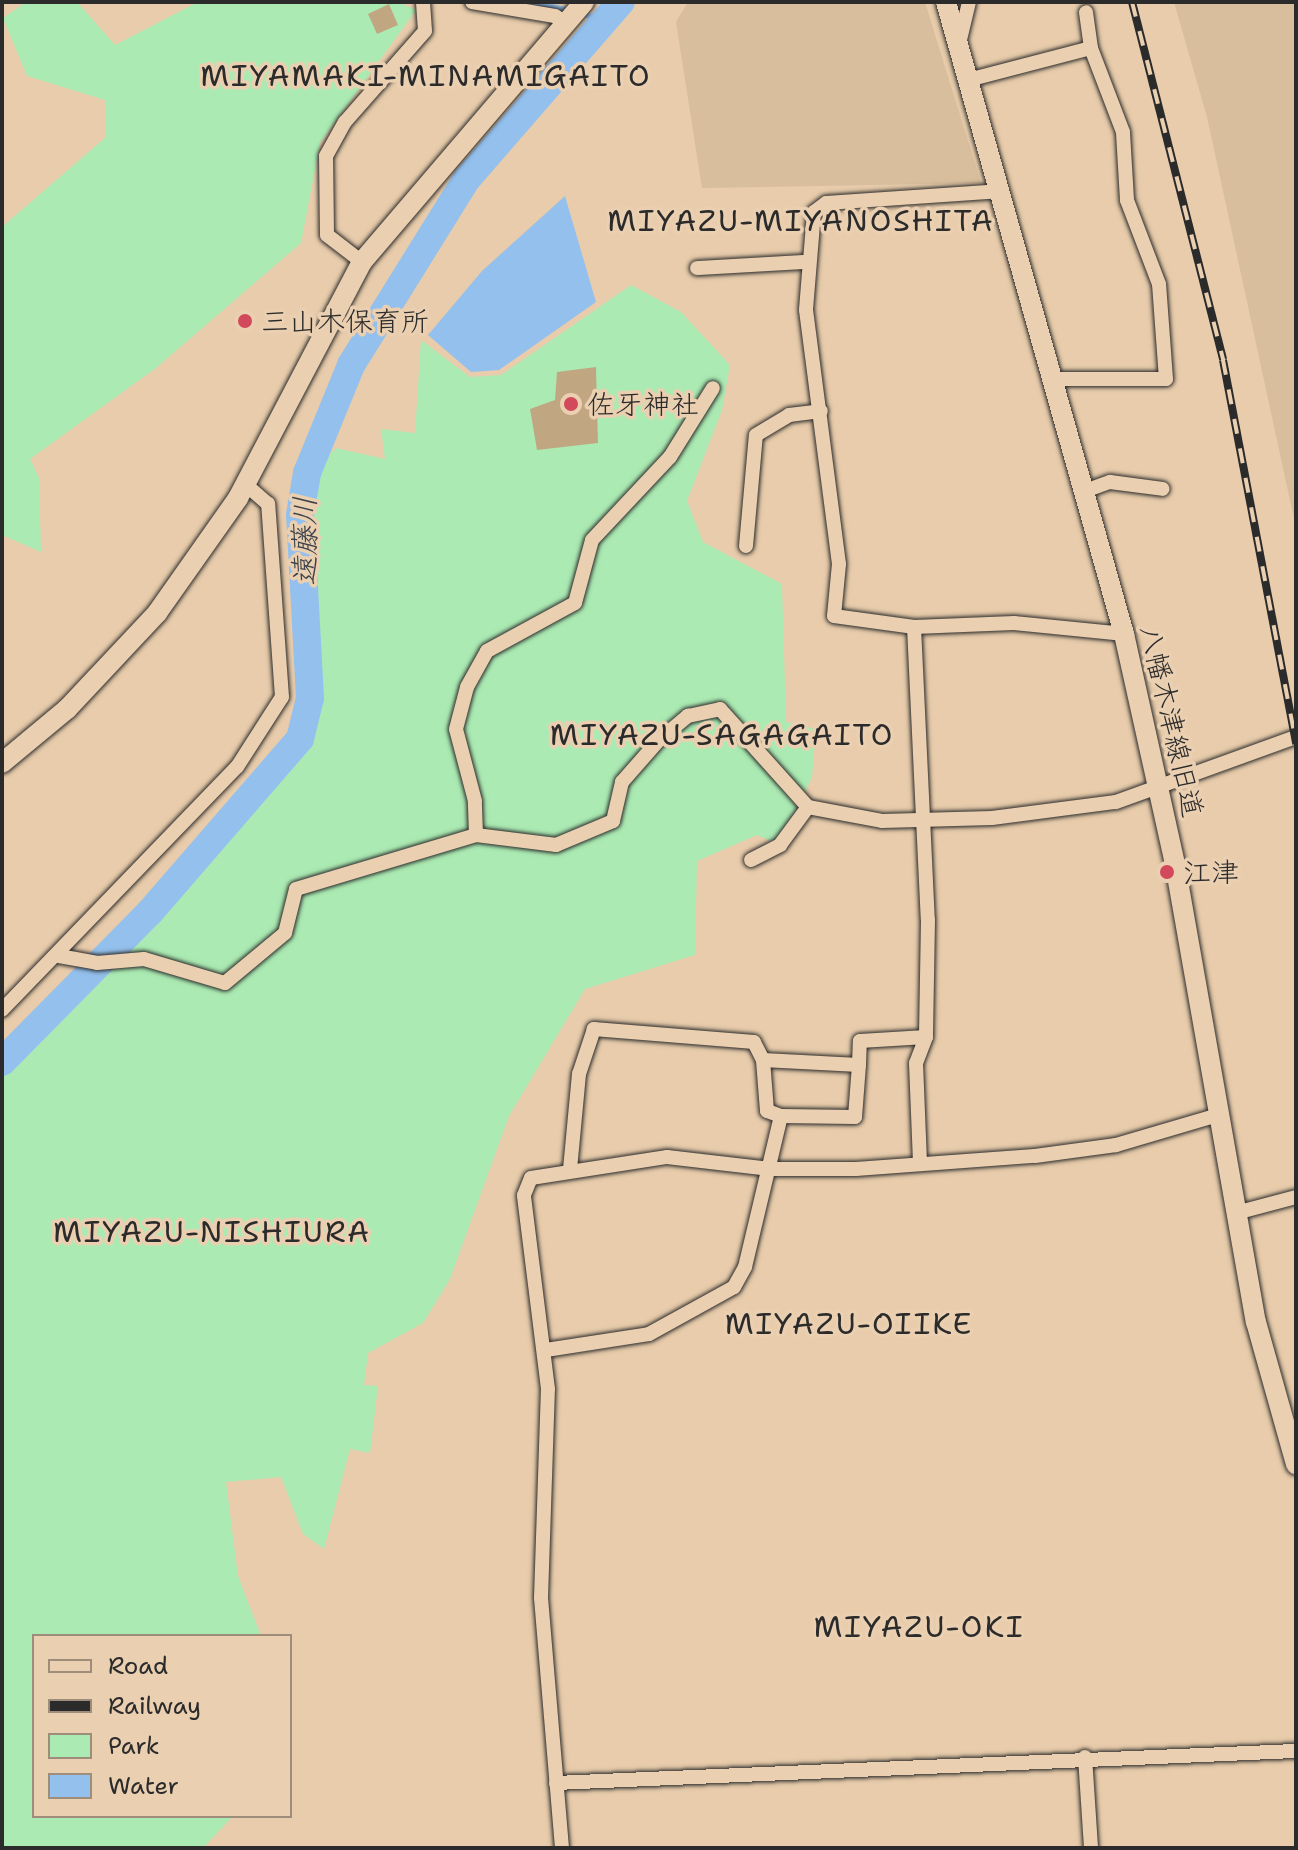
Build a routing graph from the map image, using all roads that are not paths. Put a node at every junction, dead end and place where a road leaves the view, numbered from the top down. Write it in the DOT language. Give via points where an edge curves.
graph roads {
  1 [pos="423,2"];
  2 [pos="472,2"];
  3 [pos="584,2"];
  4 [pos="946,2"];
  5 [pos="969,2"];
  6 [pos="1086,12"];
  7 [pos="566,23"];
  8 [pos="1091,48"];
  9 [pos="958,49"];
  10 [pos="968,80"];
  11 [pos="1002,191"];
  12 [pos="362,262"];
  13 [pos="805,262"];
  14 [pos="697,268"];
  15 [pos="1050,379"];
  16 [pos="713,388"];
  17 [pos="821,411"];
  18 [pos="245,484"];
  19 [pos="1163,489"];
  20 [pos="1082,492"];
  21 [pos="746,546"];
  22 [pos="914,627"];
  23 [pos="1124,634"];
  24 [pos="1296,737"];
  25 [pos="2,763"];
  26 [pos="1158,784"];
  27 [pos="808,807"];
  28 [pos="921,822"];
  29 [pos="476,835"];
  30 [pos="751,860"];
  31 [pos="59,956"];
  32 [pos="2,1010"];
  33 [pos="926,1037"];
  34 [pos="763,1060"];
  35 [pos="859,1065"];
  36 [pos="1218,1115"];
  37 [pos="781,1116"];
  38 [pos="920,1163"];
  39 [pos="570,1169"];
  40 [pos="770,1169"];
  41 [pos="1296,1197"];
  42 [pos="1236,1213"];
  43 [pos="546,1350"];
  44 [pos="1296,1464"];
  45 [pos="1296,1751"];
  46 [pos="1085,1757"];
  47 [pos="556,1783"];
  48 [pos="562,1848"];
  49 [pos="1091,1848"];
  1 -- 12 [label="street" via="425,31 345,122 326,156 327,235"];
  2 -- 7 [label="street" via="555,16"];
  3 -- 7 [label="street"];
  4 -- 9 [label="street, 八幡木津線旧道"];
  5 -- 9 [label="street"];
  6 -- 8 [label="street"];
  7 -- 12 [label="street"];
  8 -- 10 [label="street"];
  8 -- 15 [label="street" via="1123,132 1127,200 1159,284 1166,379"];
  9 -- 10 [label="street, 八幡木津線旧道"];
  10 -- 11 [label="street, 八幡木津線旧道"];
  11 -- 13 [label="street" via="826,203 814,212"];
  11 -- 15 [label="street, 八幡木津線旧道"];
  12 -- 18 [label="street"];
  13 -- 14 [label="street"];
  13 -- 17 [label="street"];
  15 -- 20 [label="street, 八幡木津線旧道"];
  16 -- 29 [label="street" via="670,457 592,540 575,603 487,651 467,687 456,729 475,801"];
  17 -- 21 [label="street" via="789,415 756,435"];
  17 -- 22 [label="street" via="839,564 834,616"];
  18 -- 25 [label="street" via="157,613 76,700"];
  18 -- 31 [label="street" via="268,504 282,697 237,767 122,880"];
  19 -- 20 [label="street" via="1110,482"];
  20 -- 23 [label="street, 八幡木津線旧道"];
  22 -- 23 [label="street" via="1014,623"];
  22 -- 28 [label="street"];
  23 -- 26 [label="street, 八幡木津線旧道"];
  24 -- 26 [label="street"];
  26 -- 28 [label="street" via="1116,802"];
  26 -- 36 [label="street, 八幡木津線旧道"];
  27 -- 28 [label="street"];
  27 -- 29 [label="street" via="720,709 688,716 659,740 622,782 613,821 556,845"];
  27 -- 30 [label="street" via="780,845"];
  28 -- 33 [label="street"];
  29 -- 31 [label="street" via="296,889 285,933 225,983 144,959 97,963"];
  31 -- 32 [label="street"];
  33 -- 35 [label="street" via="860,1041"];
  33 -- 38 [label="street" via="916,1063"];
  34 -- 35 [label="street"];
  34 -- 37 [label="street" via="767,1111"];
  34 -- 39 [label="street" via="754,1042 594,1029 579,1074"];
  35 -- 37 [label="street" via="855,1117"];
  36 -- 38 [label="street" via="1116,1145"];
  36 -- 42 [label="street, 八幡木津線旧道"];
  37 -- 40 [label="street"];
  38 -- 40 [label="street"];
  39 -- 40 [label="street" via="667,1157"];
  39 -- 43 [label="street" via="531,1178 524,1195"];
  40 -- 43 [label="street" via="734,1287 649,1334"];
  41 -- 42 [label="street"];
  42 -- 44 [label="street, 八幡木津線旧道" via="1256,1322"];
  43 -- 47 [label="street" via="541,1598"];
  45 -- 46 [label="street"];
  46 -- 47 [label="street"];
  46 -- 49 [label="street"];
  47 -- 48 [label="street"];
}
